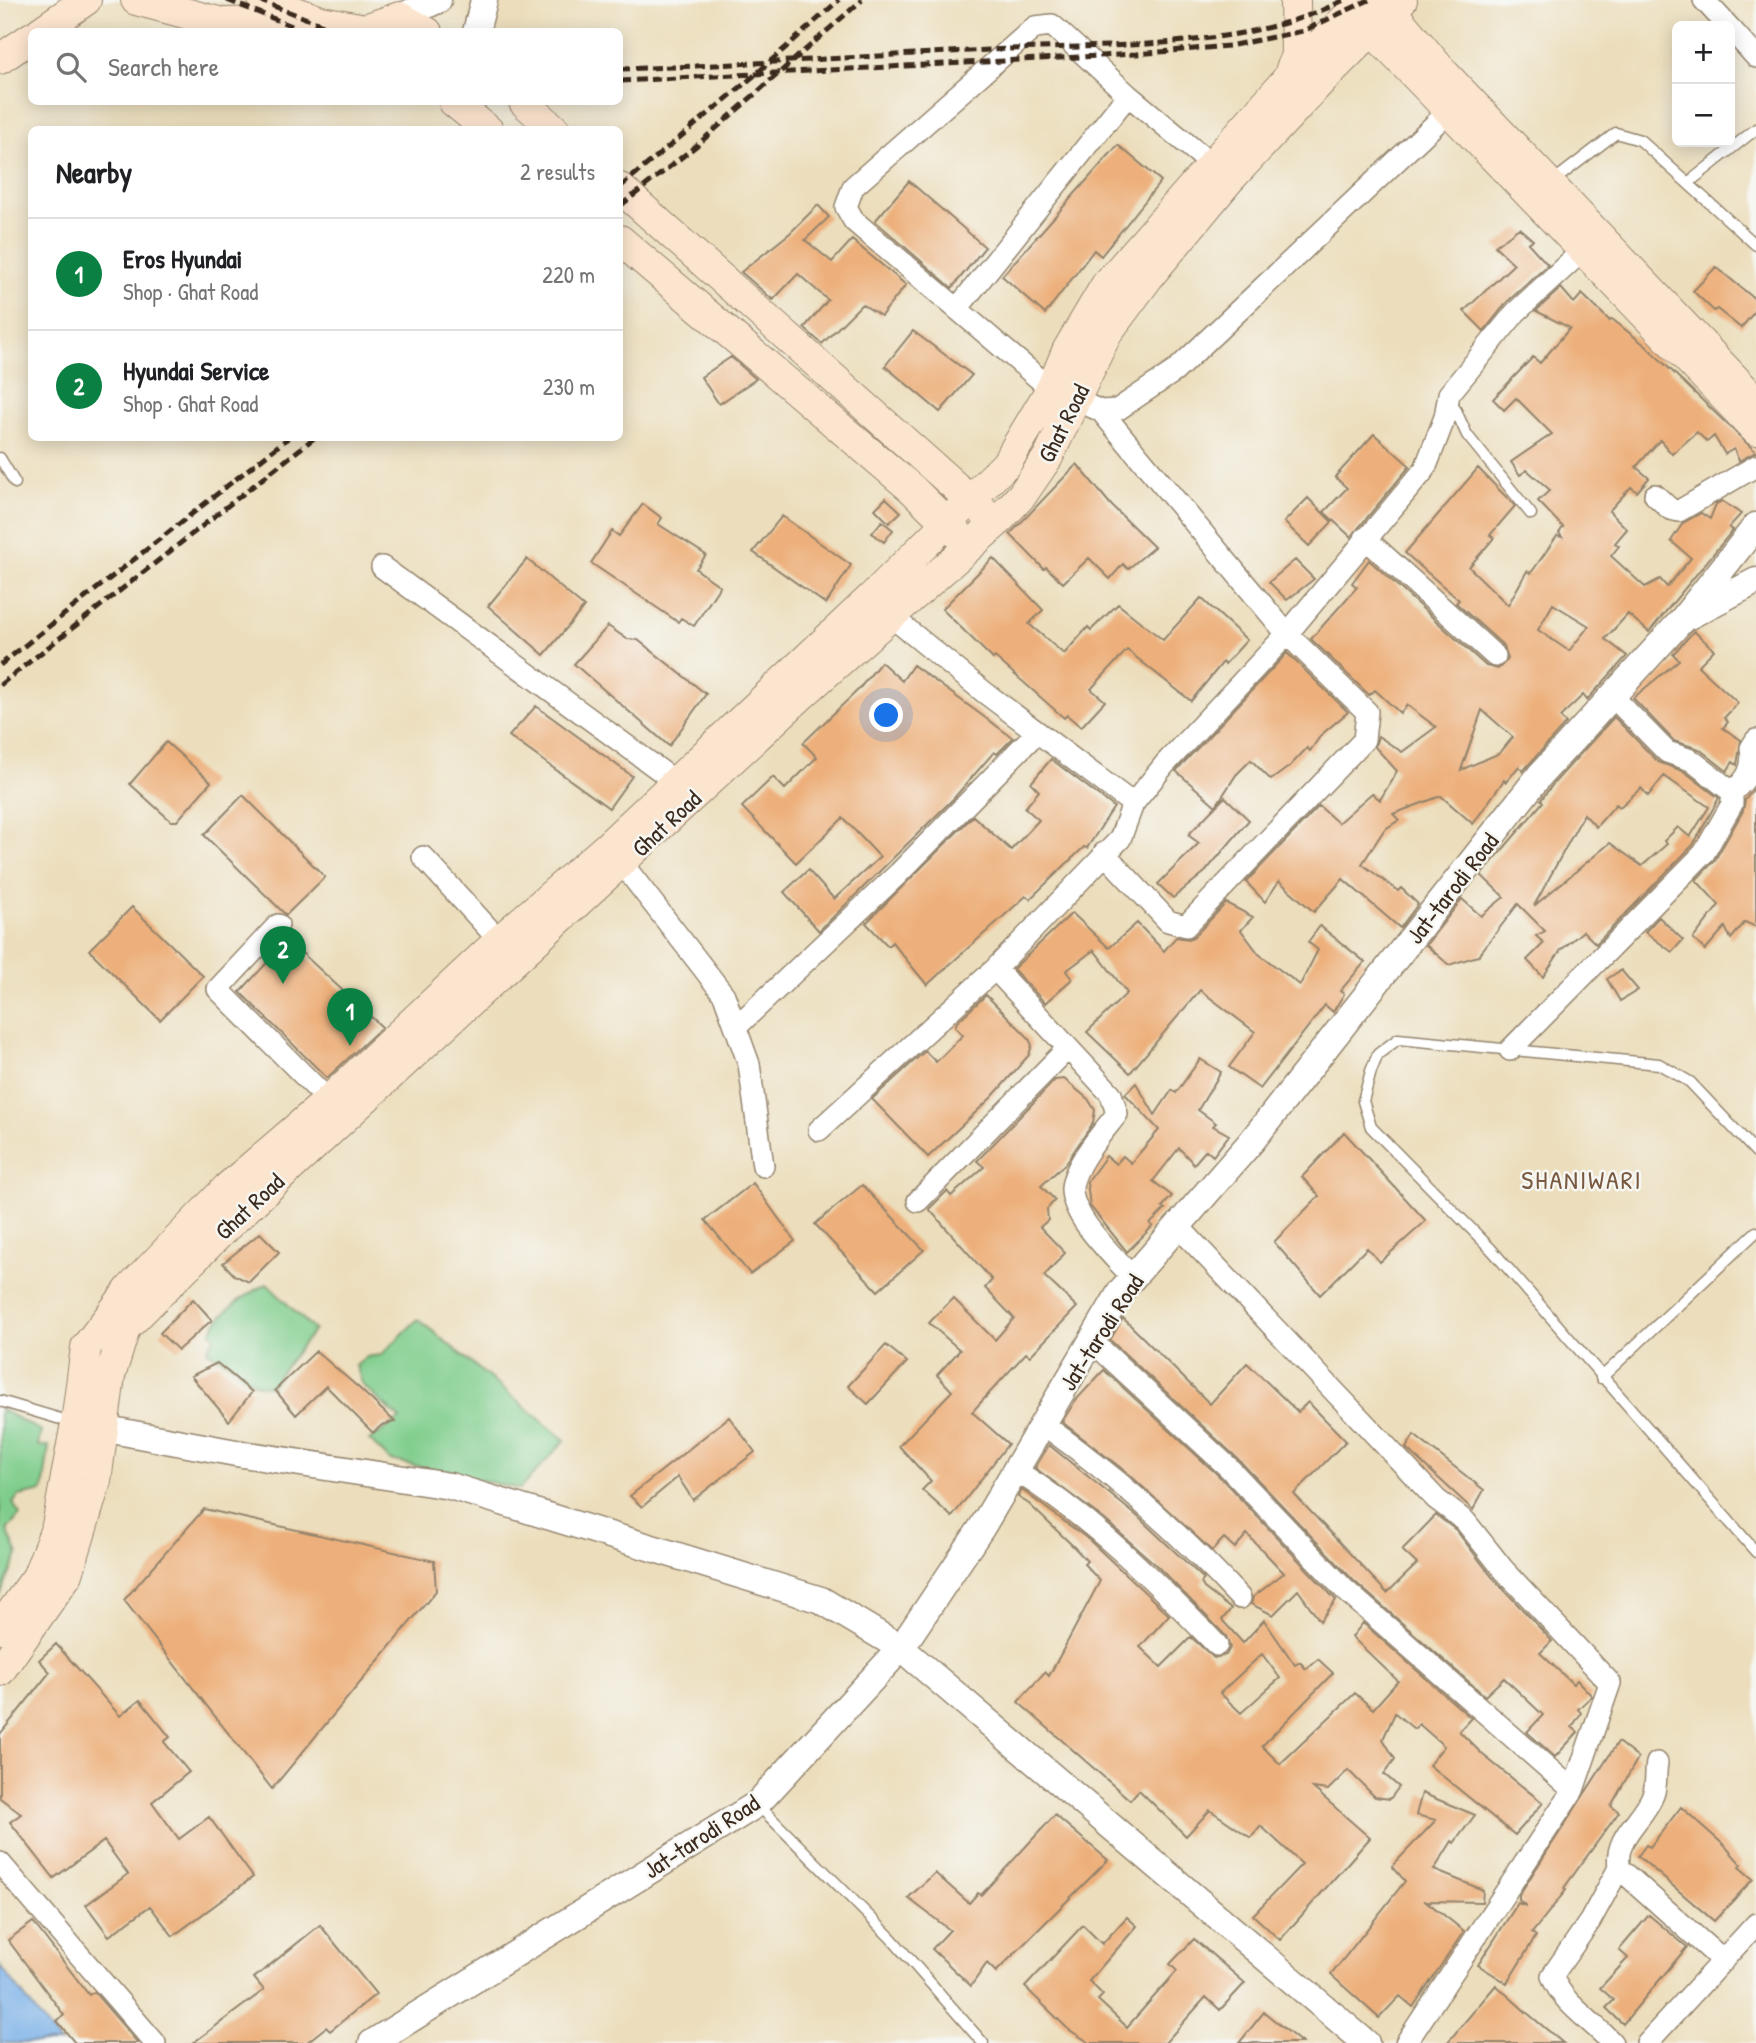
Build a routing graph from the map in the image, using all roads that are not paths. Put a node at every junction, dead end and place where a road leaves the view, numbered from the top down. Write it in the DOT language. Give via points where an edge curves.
graph roads {
  1 [pos="86,0"];
  2 [pos="136,0"];
  3 [pos="263,0"];
  4 [pos="438,0"];
  5 [pos="484,0"];
  6 [pos="1295,0"];
  7 [pos="1704,0"];
  8 [pos="1372,7"];
  9 [pos="400,17"];
  10 [pos="321,21"];
  11 [pos="1723,21"];
  12 [pos="46,28"];
  13 [pos="357,28"];
  14 [pos="372,28"];
  15 [pos="420,28"];
  16 [pos="477,28"];
  17 [pos="1735,34"];
  18 [pos="28,40"];
  19 [pos="1756,57"];
  20 [pos="0,59"];
  21 [pos="1288,78"];
  22 [pos="1128,95"];
  23 [pos="458,105"];
  24 [pos="527,105"];
  25 [pos="1449,111"];
  26 [pos="483,126"];
  27 [pos="551,126"];
  28 [pos="1756,129"];
  29 [pos="1212,164"];
  30 [pos="1688,183"];
  31 [pos="623,191"];
  32 [pos="1541,191"];
  33 [pos="623,243"];
  34 [pos="1756,246"];
  35 [pos="1582,251"];
  36 [pos="957,309"];
  37 [pos="1449,394"];
  38 [pos="1076,400"];
  39 [pos="1756,401"];
  40 [pos="1756,430"];
  41 [pos="0,458"];
  42 [pos="1006,464"];
  43 [pos="1756,466"];
  44 [pos="942,473"];
  45 [pos="15,484"];
  46 [pos="912,489"];
  47 [pos="1655,495"];
  48 [pos="971,499"];
  49 [pos="1531,514"];
  50 [pos="947,521"];
  51 [pos="996,523"];
  52 [pos="1756,527"];
  53 [pos="1365,538"];
  54 [pos="922,546"];
  55 [pos="969,546"];
  56 [pos="382,567"];
  57 [pos="1756,581"];
  58 [pos="892,617"];
  59 [pos="1682,620"];
  60 [pos="1287,634"];
  61 [pos="1495,656"];
  62 [pos="1611,695"];
  63 [pos="1037,732"];
  64 [pos="1756,740"];
  65 [pos="676,782"];
  66 [pos="1745,787"];
  67 [pos="1133,804"];
  68 [pos="1104,853"];
  69 [pos="615,855"];
  70 [pos="423,857"];
  71 [pos="278,925"];
  72 [pos="508,949"];
  73 [pos="995,969"];
  74 [pos="736,1027"];
  75 [pos="1068,1048"];
  76 [pos="1510,1050"];
  77 [pos="337,1109"];
  78 [pos="819,1130"];
  79 [pos="1756,1152"];
  80 [pos="763,1166"];
  81 [pos="918,1201"];
  82 [pos="1178,1226"];
  83 [pos="1756,1232"];
  84 [pos="1133,1278"];
  85 [pos="1092,1341"];
  86 [pos="1601,1378"];
  87 [pos="0,1402"];
  88 [pos="1043,1424"];
  89 [pos="90,1427"];
  90 [pos="1015,1470"];
  91 [pos="1756,1552"];
  92 [pos="1240,1598"];
  93 [pos="0,1628"];
  94 [pos="1217,1645"];
  95 [pos="901,1648"];
  96 [pos="0,1671"];
  97 [pos="1657,1763"];
  98 [pos="1573,1790"];
  99 [pos="757,1804"];
  100 [pos="0,1863"];
  101 [pos="1619,1868"];
  102 [pos="1756,1924"];
  103 [pos="1723,1961"];
  104 [pos="388,2036"];
  105 [pos="155,2043"];
  106 [pos="982,2043"];
  107 [pos="1366,2043"];
  108 [pos="1406,2043"];
  109 [pos="1612,2043"];
  110 [pos="1647,2043"];
  1 -- 12 [label="main road"];
  2 -- 10 [label="main road" via="222,23"];
  3 -- 10 [label="main road"];
  4 -- 9 [label="street"];
  5 -- 16 [label="street"];
  6 -- 21 [label="main road" via="1296,54"];
  7 -- 11 [label="street"];
  8 -- 21 [label="main road, Ghat Road"];
  8 -- 25 [label="main road"];
  8 -- 32 [label="main road" via="1443,72"];
  8 -- 38 [label="main road, Ghat Road" via="1150,275 1107,333"];
  9 -- 14 [label="main road"];
  9 -- 15 [label="main road"];
  10 -- 13 [label="main road"];
  17 -- 19 [label="street"];
  18 -- 20 [label="main road"];
  21 -- 29 [label="main road, Ghat Road"];
  22 -- 29 [label="street"];
  22 -- 36 [label="street"];
  22 -- 36 [label="street" via="1052,25 1035,27 853,187 846,207 855,221"];
  23 -- 26 [label="main road"];
  24 -- 27 [label="main road"];
  25 -- 32 [label="main road"];
  25 -- 38 [label="street" via="1175,371 1117,410"];
  28 -- 30 [label="lane"];
  29 -- 38 [label="main road, Ghat Road" via="1105,285 1067,351"];
  30 -- 32 [label="lane" via="1640,140 1616,133"];
  30 -- 34 [label="lane"];
  31 -- 44 [label="main road"];
  32 -- 35 [label="main road"];
  32 -- 39 [label="main road"];
  33 -- 46 [label="main road"];
  35 -- 37 [label="street" via="1516,312"];
  35 -- 40 [label="main road"];
  36 -- 38 [label="street"];
  37 -- 49 [label="lane" via="1466,435"];
  37 -- 53 [label="street" via="1425,469"];
  38 -- 42 [label="main road, Ghat Road"];
  38 -- 51 [label="main road, Ghat Road" via="1048,457"];
  38 -- 60 [label="street"];
  41 -- 45 [label="lane"];
  42 -- 44 [label="main road"];
  42 -- 48 [label="main road, Ghat Road"];
  43 -- 47 [label="street" via="1679,511"];
  44 -- 48 [label="main road"];
  46 -- 50 [label="main road"];
  46 -- 54 [label="main road"];
  48 -- 50 [label="main road, Ghat Road"];
  48 -- 51 [label="main road"];
  50 -- 54 [label="main road, Ghat Road"];
  50 -- 55 [label="main road"];
  51 -- 55 [label="main road, Ghat Road"];
  52 -- 59 [label="street, Jat-tarodi Road"];
  53 -- 60 [label="street"];
  53 -- 61 [label="street"];
  54 -- 65 [label="main road, Ghat Road"];
  55 -- 58 [label="main road, Ghat Road"];
  56 -- 65 [label="street"];
  57 -- 59 [label="street"];
  58 -- 63 [label="street"];
  58 -- 69 [label="main road, Ghat Road"];
  59 -- 62 [label="street, Jat-tarodi Road"];
  60 -- 67 [label="street"];
  60 -- 68 [label="street" via="1367,712 1364,740 1186,926 1168,921"];
  62 -- 66 [label="street" via="1667,752"];
  62 -- 82 [label="street, Jat-tarodi Road" via="1540,775 1251,1142"];
  63 -- 67 [label="street"];
  63 -- 74 [label="street" via="899,873"];
  64 -- 66 [label="street"];
  65 -- 69 [label="main road, Ghat Road"];
  66 -- 76 [label="street" via="1704,853"];
  67 -- 68 [label="street" via="1120,839"];
  68 -- 73 [label="street"];
  69 -- 72 [label="main road, Ghat Road"];
  69 -- 74 [label="street" via="723,995"];
  70 -- 72 [label="street"];
  71 -- 77 [label="street" via="218,989"];
  72 -- 77 [label="main road, Ghat Road"];
  73 -- 75 [label="street"];
  73 -- 78 [label="street"];
  74 -- 80 [label="street" via="749,1064"];
  75 -- 81 [label="street"];
  75 -- 84 [label="street" via="1111,1094 1117,1114 1087,1153 1072,1189 1082,1220"];
  76 -- 79 [label="lane" via="1659,1064 1690,1083"];
  76 -- 86 [label="lane" via="1398,1039 1378,1054 1363,1101 1371,1127 1491,1249"];
  77 -- 89 [label="main road, Ghat Road" via="228,1187 130,1289 86,1347"];
  82 -- 84 [label="street, Jat-tarodi Road"];
  82 -- 98 [label="street" via="1436,1499 1465,1521 1503,1569 1610,1683"];
  83 -- 86 [label="lane"];
  84 -- 85 [label="street, Jat-tarodi Road"];
  85 -- 88 [label="street, Jat-tarodi Road"];
  85 -- 98 [label="street" via="1228,1467 1345,1590"];
  86 -- 91 [label="lane"];
  87 -- 89 [label="lane"];
  88 -- 90 [label="street, Jat-tarodi Road"];
  88 -- 92 [label="street" via="1104,1471 1207,1562"];
  89 -- 93 [label="main road, Ghat Road" via="37,1577"];
  89 -- 95 [label="street" via="450,1486 821,1600"];
  89 -- 96 [label="main road, Ghat Road" via="96,1481 68,1574"];
  90 -- 94 [label="street" via="1060,1498 1118,1546"];
  90 -- 95 [label="street, Jat-tarodi Road"];
  95 -- 99 [label="street, Jat-tarodi Road"];
  95 -- 107 [label="street"];
  97 -- 101 [label="street" via="1653,1796 1620,1844"];
  98 -- 108 [label="street"];
  99 -- 104 [label="street, Jat-tarodi Road"];
  99 -- 106 [label="lane" via="891,1938"];
  100 -- 105 [label="street"];
  101 -- 103 [label="street"];
  101 -- 109 [label="street" via="1552,1976 1569,2006"];
  102 -- 103 [label="street"];
  103 -- 110 [label="street"];
}
